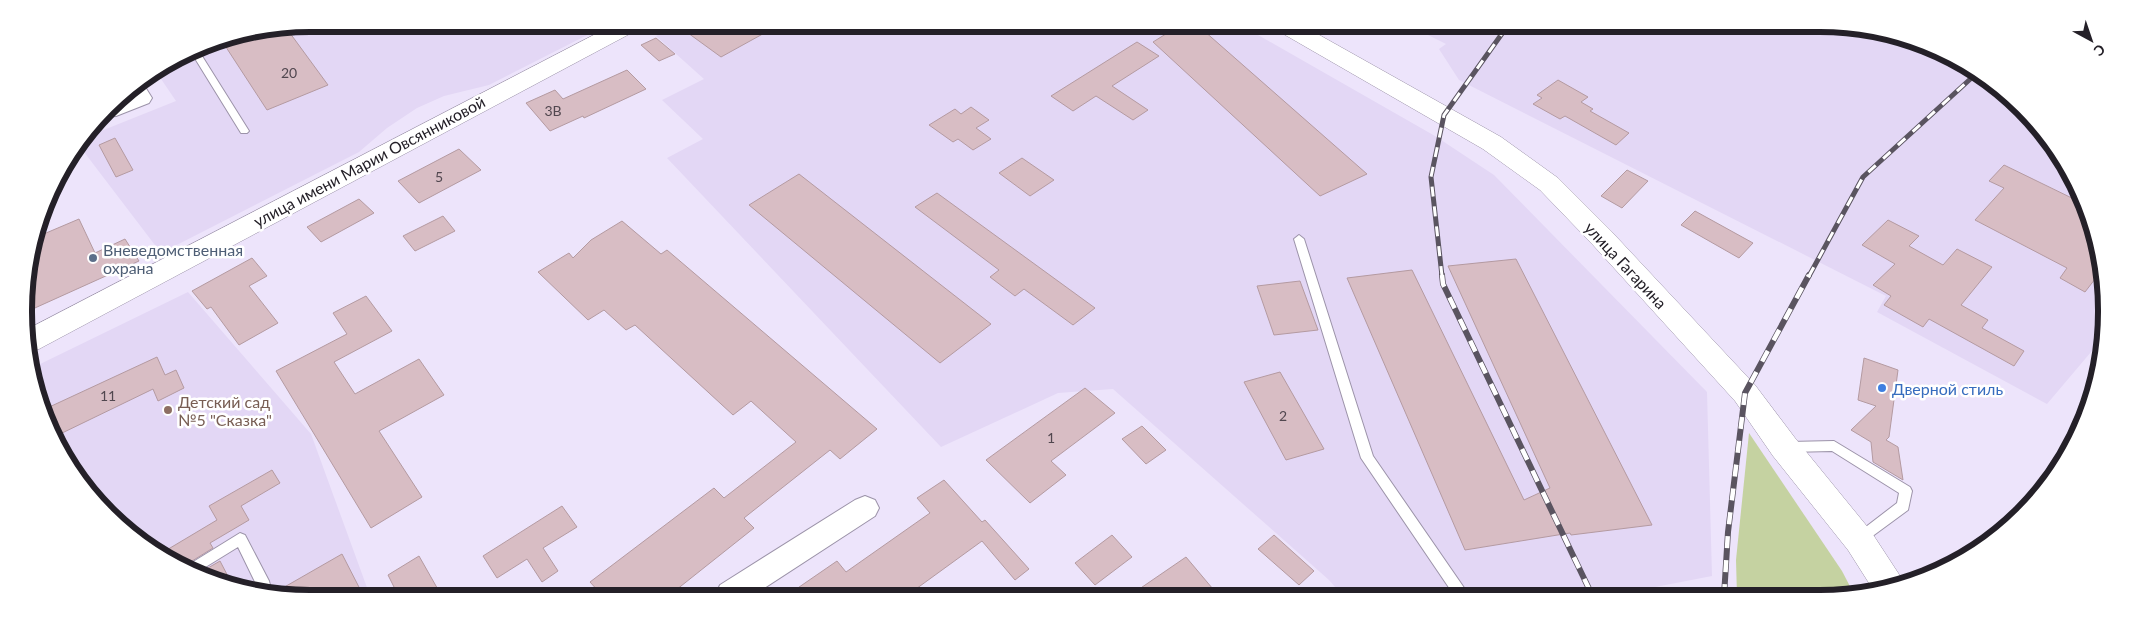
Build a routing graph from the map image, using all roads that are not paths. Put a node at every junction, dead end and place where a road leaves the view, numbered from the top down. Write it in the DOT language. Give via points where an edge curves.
graph roads {
  1 [pos="616,32"];
  2 [pos="1297,32"];
  3 [pos="198,57"];
  4 [pos="244,131"];
  5 [pos="1300,239"];
  6 [pos="34,338"];
  7 [pos="1784,447"];
  8 [pos="865,508"];
  9 [pos="1859,540"];
  10 [pos="197,565"];
  11 [pos="1885,582"];
  12 [pos="264,585"];
  13 [pos="736,590"];
  14 [pos="1459,590"];
  1 -- 6 [label="main road, улица имени Марии Овсянниковой"];
  2 -- 7 [label="main road, улица Гагарина" via="1492,143 1549,184 1745,393"];
  3 -- 4 [label="lane"];
  5 -- 14 [label="lane" via="1367,458"];
  7 -- 9 [label="main road, улица Гагарина"];
  7 -- 9 [label="lane" via="1834,446 1906,492 1903,506"];
  8 -- 13 [label="street"];
  9 -- 11 [label="main road, улица Гагарина"];
  10 -- 12 [label="lane" via="240,539"];
}
